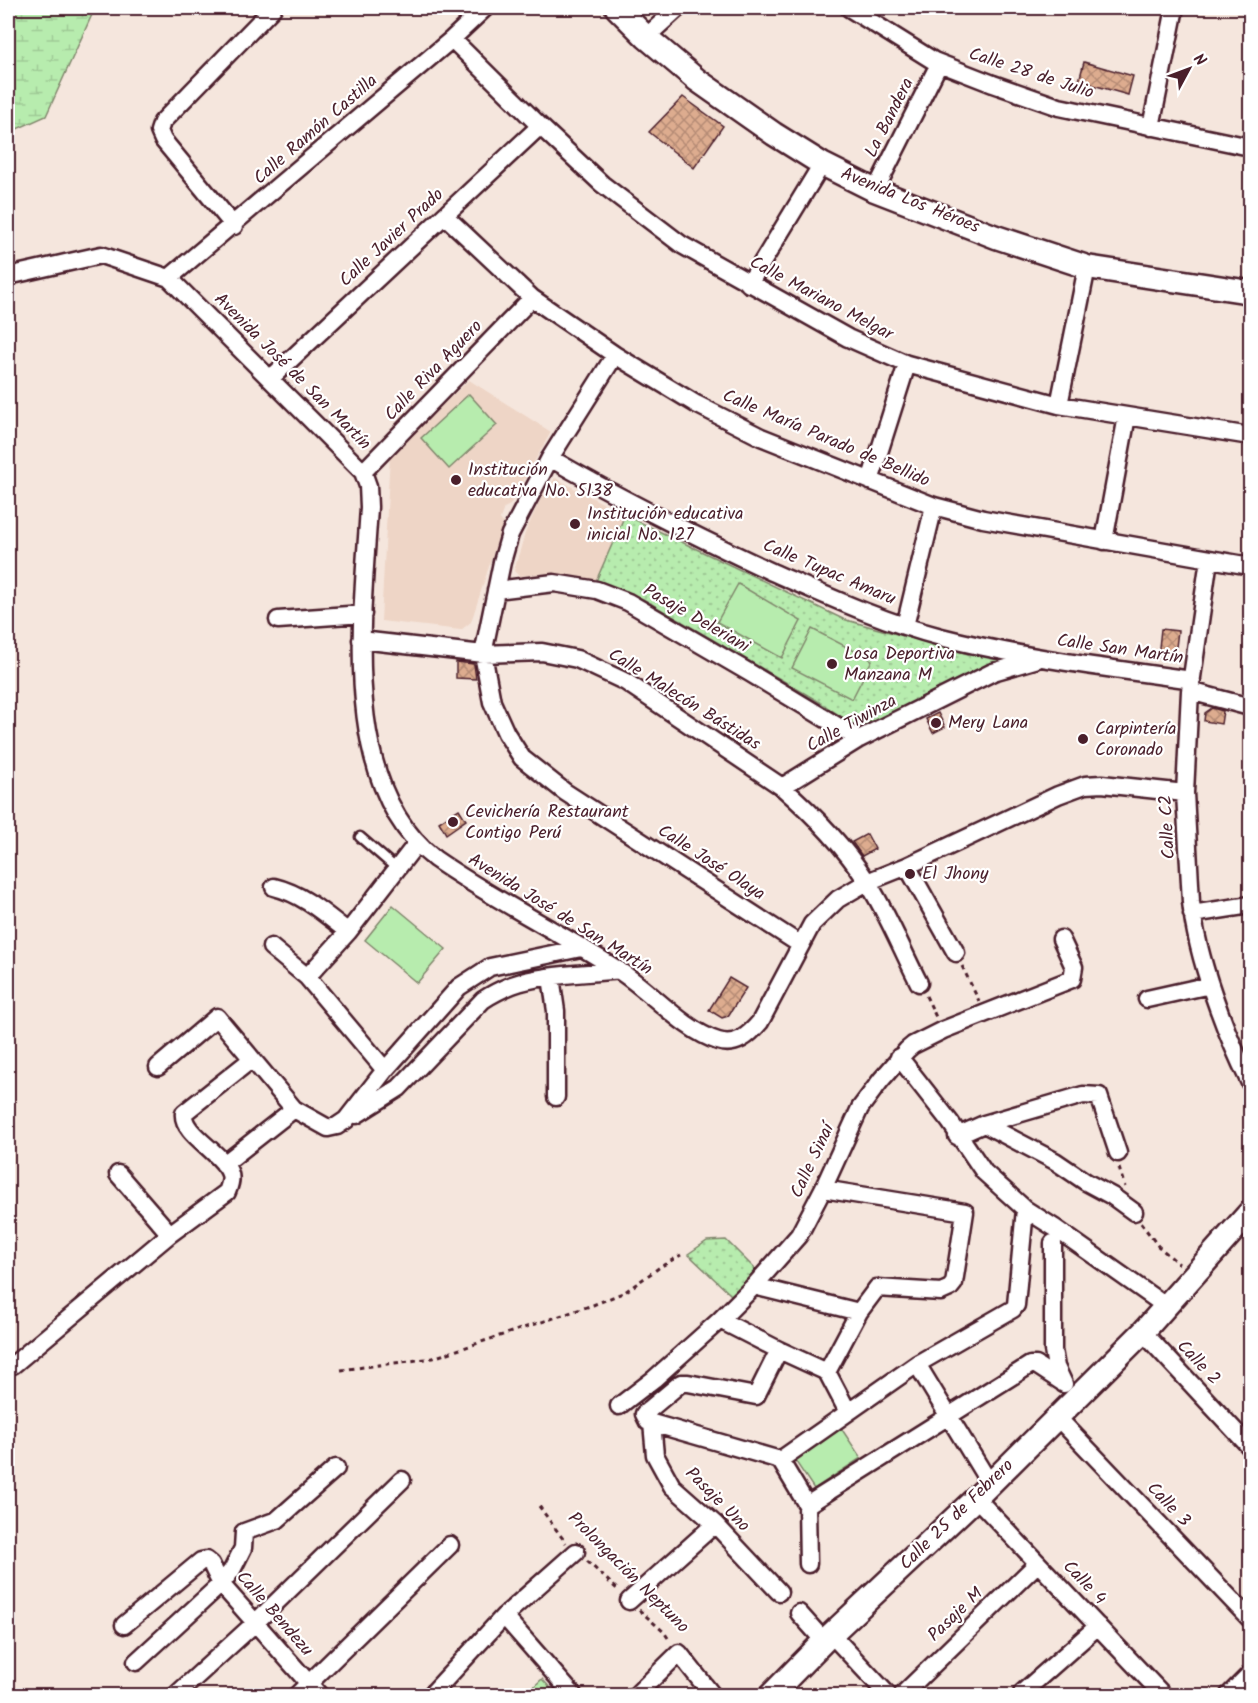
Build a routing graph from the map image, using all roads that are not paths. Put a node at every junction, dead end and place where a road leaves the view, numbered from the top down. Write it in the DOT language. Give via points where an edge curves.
graph roads {
  1 [pos="485,8"];
  2 [pos="617,8"];
  3 [pos="678,8"];
  4 [pos="849,8"];
  5 [pos="1175,8"];
  6 [pos="262,11"];
  7 [pos="646,36"];
  8 [pos="452,39"];
  9 [pos="939,64"];
  10 [pos="540,126"];
  11 [pos="1151,127"];
  12 [pos="1251,147"];
  13 [pos="822,164"];
  14 [pos="875,191"];
  15 [pos="445,216"];
  16 [pos="234,226"];
  17 [pos="1086,267"];
  18 [pos="8,276"];
  19 [pos="169,278"];
  20 [pos="749,284"];
  21 [pos="1251,292"];
  22 [pos="532,298"];
  23 [pos="615,355"];
  24 [pos="908,364"];
  25 [pos="272,378"];
  26 [pos="1059,405"];
  27 [pos="1127,416"];
  28 [pos="1251,436"];
  29 [pos="550,458"];
  30 [pos="363,472"];
  31 [pos="870,481"];
  32 [pos="934,506"];
  33 [pos="1104,541"];
  34 [pos="1209,560"];
  35 [pos="1251,566"];
  36 [pos="496,590"];
  37 [pos="363,614"];
  38 [pos="278,620"];
  39 [pos="905,626"];
  40 [pos="361,640"];
  41 [pos="483,654"];
  42 [pos="1042,658"];
  43 [pos="1191,686"];
  44 [pos="1251,707"];
  45 [pos="859,740"];
  46 [pos="782,787"];
  47 [pos="1185,793"];
  48 [pos="360,837"];
  49 [pos="417,843"];
  50 [pos="907,866"];
  51 [pos="397,869"];
  52 [pos="867,882"];
  53 [pos="274,887"];
  54 [pos="1251,905"];
  55 [pos="1192,914"];
  56 [pos="348,932"];
  57 [pos="1061,939"];
  58 [pos="801,945"];
  59 [pos="271,948"];
  60 [pos="581,948"];
  61 [pos="956,953"];
  62 [pos="620,970"];
  63 [pos="307,977"];
  64 [pos="551,977"];
  65 [pos="919,983"];
  66 [pos="1210,985"];
  67 [pos="1147,999"];
  68 [pos="899,1057"];
  69 [pos="252,1059"];
  70 [pos="158,1067"];
  71 [pos="386,1070"];
  72 [pos="1251,1083"];
  73 [pos="556,1097"];
  74 [pos="294,1109"];
  75 [pos="346,1120"];
  76 [pos="984,1124"];
  77 [pos="957,1136"];
  78 [pos="1118,1158"];
  79 [pos="224,1164"];
  80 [pos="118,1174"];
  81 [pos="823,1190"];
  82 [pos="1025,1209"];
  83 [pos="1134,1212"];
  84 [pos="1251,1212"];
  85 [pos="170,1234"];
  86 [pos="1053,1243"];
  87 [pos="754,1286"];
  88 [pos="1167,1306"];
  89 [pos="859,1312"];
  90 [pos="720,1320"];
  91 [pos="1143,1332"];
  92 [pos="778,1350"];
  93 [pos="917,1364"];
  94 [pos="13,1365"];
  95 [pos="827,1372"];
  96 [pos="1070,1390"];
  97 [pos="620,1406"];
  98 [pos="848,1412"];
  99 [pos="947,1416"];
  100 [pos="1057,1417"];
  101 [pos="652,1423"];
  102 [pos="1251,1447"];
  103 [pos="780,1460"];
  104 [pos="336,1468"];
  105 [pos="402,1480"];
  106 [pos="983,1491"];
  107 [pos="807,1505"];
  108 [pos="715,1524"];
  109 [pos="450,1545"];
  110 [pos="576,1552"];
  111 [pos="1038,1563"];
  112 [pos="808,1564"];
  113 [pos="221,1584"];
  114 [pos="779,1592"];
  115 [pos="629,1601"];
  116 [pos="799,1613"];
  117 [pos="504,1616"];
  118 [pos="1251,1619"];
  119 [pos="255,1623"];
  120 [pos="124,1625"];
  121 [pos="1098,1626"];
  122 [pos="828,1638"];
  123 [pos="136,1662"];
  124 [pos="1251,1674"];
  125 [pos="315,1689"];
  126 [pos="436,1693"];
  127 [pos="1022,1693"];
  128 [pos="175,1695"];
  129 [pos="296,1695"];
  130 [pos="574,1695"];
  131 [pos="635,1695"];
  132 [pos="713,1695"];
  133 [pos="770,1695"];
  134 [pos="889,1695"];
  135 [pos="901,1695"];
  136 [pos="1164,1695"];
  137 [pos="1228,1695"];
  1 -- 8 [label="street, Calle Ramón Castilla"];
  2 -- 7 [label="street, Avenida Los Héroes"];
  3 -- 7 [label="street"];
  4 -- 9 [label="street, Calle 28 de Julio"];
  5 -- 11 [label="street"];
  6 -- 16 [label="street" via="162,122 159,131 162,140"];
  7 -- 13 [label="street, Avenida Los Héroes" via="697,80"];
  8 -- 10 [label="street, Calle Mariano Melgar"];
  8 -- 16 [label="street, Calle Ramón Castilla"];
  9 -- 11 [label="street, Calle 28 de Julio" via="1059,107"];
  9 -- 14 [label="street, La Bandera"];
  10 -- 15 [label="street, Calle Javier Prado"];
  10 -- 20 [label="street, Calle Mariano Melgar" via="602,184 682,245"];
  11 -- 12 [label="street, Calle 28 de Julio"];
  13 -- 14 [label="street, Avenida Los Héroes"];
  13 -- 20 [label="street"];
  14 -- 17 [label="street, Avenida Los Héroes"];
  15 -- 22 [label="street, Calle María Parado de Bellido"];
  15 -- 25 [label="street, Calle Javier Prado"];
  16 -- 19 [label="street, Calle Ramón Castilla"];
  17 -- 21 [label="street, Avenida Los Héroes"];
  17 -- 26 [label="street"];
  18 -- 19 [label="street, Avenida José de San Martín" via="101,255"];
  19 -- 25 [label="street, Avenida José de San Martín"];
  20 -- 24 [label="street, Calle Mariano Melgar" via="848,338"];
  22 -- 23 [label="street, Calle María Parado de Bellido"];
  22 -- 30 [label="street, Calle Riva Aguero"];
  23 -- 29 [label="street, Calle José Olaya"];
  23 -- 31 [label="street, Calle María Parado de Bellido" via="696,404 761,437"];
  24 -- 26 [label="street, Calle Mariano Melgar"];
  24 -- 31 [label="street"];
  25 -- 30 [label="street, Avenida José de San Martín"];
  26 -- 27 [label="street, Calle Mariano Melgar"];
  27 -- 28 [label="street, Calle Mariano Melgar"];
  27 -- 33 [label="street"];
  29 -- 36 [label="street, Calle José Olaya" via="510,534"];
  29 -- 39 [label="street, Calle Tupac Amaru" via="688,534"];
  30 -- 37 [label="street, Avenida José de San Martín" via="369,507"];
  31 -- 32 [label="street, Calle María Parado de Bellido"];
  32 -- 33 [label="street, Calle María Parado de Bellido"];
  32 -- 39 [label="street"];
  33 -- 34 [label="street, Calle María Parado de Bellido"];
  34 -- 35 [label="street, Calle María Parado de Bellido"];
  34 -- 43 [label="street, Calle C2"];
  36 -- 41 [label="street, Calle José Olaya"];
  36 -- 45 [label="street, Pasaje Deleriani" via="554,583 597,590 628,602"];
  37 -- 38 [label="street"];
  37 -- 40 [label="street, Avenida José de San Martín"];
  39 -- 42 [label="street, Calle Tupac Amaru"];
  40 -- 41 [label="street, Calle Malecón Bástidas"];
  40 -- 49 [label="street, Avenida José de San Martín" via="363,702 376,765 390,804"];
  41 -- 46 [label="street, Calle Malecón Bástidas" via="542,652 599,668"];
  41 -- 58 [label="street, Calle José Olaya" via="492,702 522,758 565,792"];
  42 -- 43 [label="street, Calle San Martín"];
  42 -- 45 [label="street, Calle Tiwinza" via="993,672"];
  43 -- 44 [label="street, Calle San Martín"];
  43 -- 47 [label="street, Calle C2"];
  45 -- 46 [label="street, Calle Tiwinza"];
  46 -- 52 [label="street, Calle Malecón Bástidas" via="854,862"];
  47 -- 50 [label="street, Avenida José de San Martín" via="1086,785"];
  47 -- 55 [label="street, Calle C2"];
  48 -- 51 [label="lane"];
  49 -- 51 [label="street"];
  49 -- 60 [label="street, Avenida José de San Martín" via="446,867"];
  50 -- 52 [label="street, Avenida José de San Martín"];
  50 -- 61 [label="street"];
  51 -- 56 [label="street"];
  52 -- 58 [label="street, Avenida José de San Martín" via="829,906 812,924"];
  52 -- 65 [label="street, Calle Malecón Bástidas"];
  53 -- 56 [label="street" via="314,906"];
  54 -- 55 [label="street"];
  55 -- 66 [label="street, Calle C2"];
  56 -- 63 [label="street"];
  57 -- 68 [label="street, Calle Sinaí" via="1074,967 1072,979 942,1030"];
  58 -- 62 [label="street, Avenida José de San Martín" via="760,1022 735,1042 719,1042 701,1034"];
  59 -- 63 [label="street"];
  60 -- 62 [label="street, Avenida José de San Martín"];
  60 -- 71 [label="street" via="490,967 459,987"];
  62 -- 64 [label="street"];
  63 -- 71 [label="street"];
  64 -- 73 [label="street"];
  64 -- 75 [label="street" via="514,984 483,1000 399,1088"];
  66 -- 67 [label="street"];
  66 -- 72 [label="street, Calle C2"];
  68 -- 77 [label="street"];
  68 -- 81 [label="street, Calle Sinaí" via="860,1108"];
  69 -- 70 [label="street" via="217,1017"];
  69 -- 74 [label="street"];
  69 -- 79 [label="street" via="184,1113 187,1126"];
  71 -- 75 [label="street"];
  74 -- 75 [label="street" via="328,1128"];
  74 -- 79 [label="street"];
  76 -- 77 [label="street"];
  76 -- 78 [label="street" via="1083,1095 1099,1096"];
  76 -- 83 [label="street" via="1055,1161"];
  77 -- 82 [label="street" via="978,1165"];
  79 -- 85 [label="street" via="231,1174 226,1192"];
  80 -- 85 [label="street"];
  81 -- 87 [label="street, Calle Sinaí" via="799,1235"];
  81 -- 89 [label="street" via="964,1212 954,1283 950,1288 941,1292 879,1287"];
  82 -- 88 [label="street"];
  82 -- 93 [label="street" via="1015,1307"];
  84 -- 88 [label="street, Calle 25 de Febrero"];
  85 -- 94 [label="street"];
  86 -- 96 [label="street" via="1053,1350 1056,1367"];
  87 -- 89 [label="street"];
  87 -- 90 [label="street, Calle Sinaí"];
  88 -- 91 [label="street, Calle 25 de Febrero"];
  89 -- 95 [label="street"];
  90 -- 92 [label="street"];
  90 -- 97 [label="street, Calle Sinaí"];
  91 -- 96 [label="street, Calle 25 de Febrero"];
  91 -- 102 [label="street, Calle 2"];
  92 -- 95 [label="street"];
  92 -- 101 [label="street, Pasaje Uno" via="756,1396 681,1383 644,1414"];
  93 -- 98 [label="street"];
  93 -- 99 [label="street, Calle 4"];
  95 -- 98 [label="street"];
  96 -- 99 [label="street" via="1036,1365 1030,1365"];
  96 -- 100 [label="street, Calle 25 de Febrero"];
  98 -- 103 [label="street"];
  99 -- 106 [label="street, Calle 4"];
  99 -- 107 [label="street"];
  100 -- 106 [label="street, Calle 25 de Febrero"];
  100 -- 118 [label="street, Calle 3"];
  101 -- 103 [label="street"];
  101 -- 108 [label="street, Pasaje Uno" via="655,1455 672,1486"];
  103 -- 107 [label="street"];
  104 -- 113 [label="street" via="277,1520 244,1532 243,1548"];
  105 -- 119 [label="street"];
  106 -- 111 [label="street, Calle 4"];
  106 -- 122 [label="street, Calle 25 de Febrero"];
  107 -- 112 [label="street"];
  108 -- 114 [label="street, Pasaje Uno"];
  108 -- 115 [label="street"];
  109 -- 125 [label="street"];
  110 -- 117 [label="street"];
  111 -- 121 [label="street, Calle 4"];
  111 -- 135 [label="street, Pasaje M"];
  113 -- 119 [label="street, Calle Bendezu"];
  113 -- 120 [label="street, Calle Bendezu" via="211,1564 201,1561"];
  113 -- 123 [label="street"];
  116 -- 122 [label="street"];
  117 -- 126 [label="street"];
  117 -- 130 [label="street"];
  119 -- 125 [label="street, Calle Bendezu"];
  119 -- 128 [label="street"];
  121 -- 127 [label="street"];
  121 -- 136 [label="street, Calle 4"];
  122 -- 133 [label="street, Calle 25 de Febrero"];
  122 -- 134 [label="street"];
  124 -- 137 [label="street"];
  125 -- 129 [label="street"];
  131 -- 132 [label="street, Prolongación Neptuno" via="679,1653"];
}
